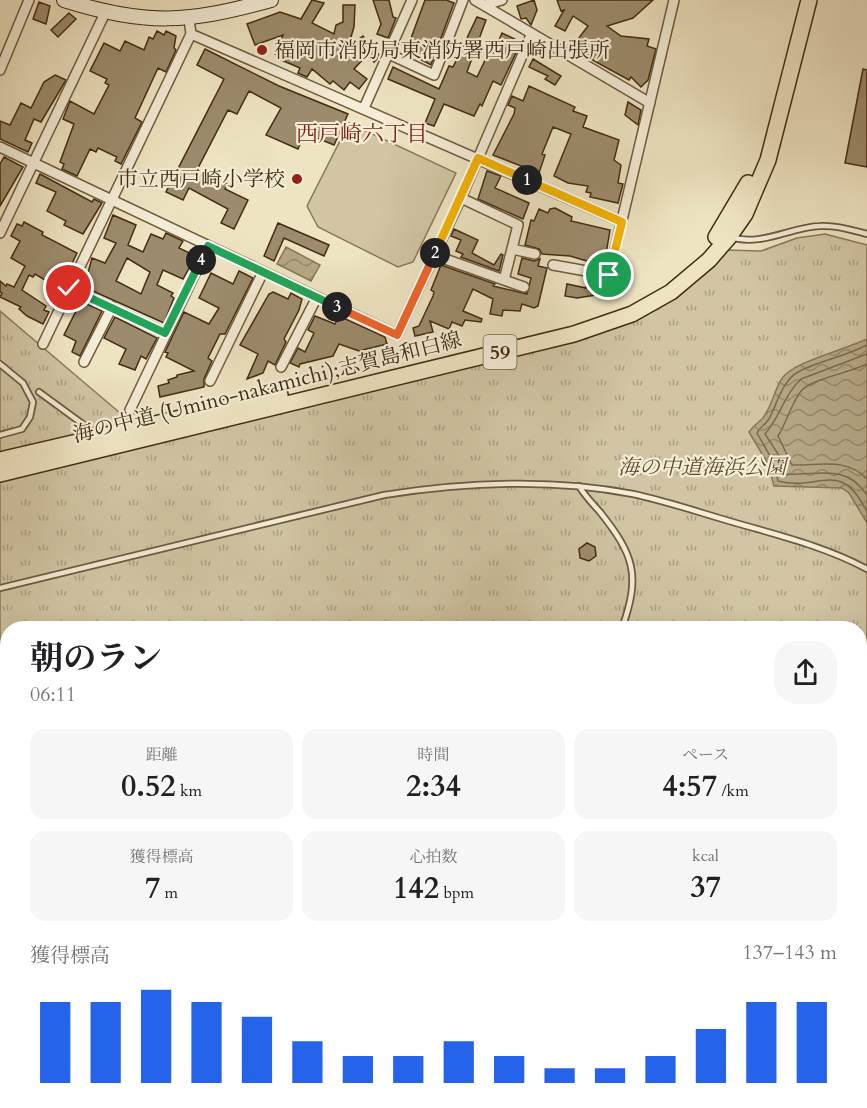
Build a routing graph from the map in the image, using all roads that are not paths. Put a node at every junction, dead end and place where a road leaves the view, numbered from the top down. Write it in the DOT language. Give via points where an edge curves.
graph roads {
  1 [pos="29,0"];
  2 [pos="64,0"];
  3 [pos="271,0"];
  4 [pos="412,0"];
  5 [pos="463,0"];
  6 [pos="475,0"];
  7 [pos="502,0"];
  8 [pos="674,0"];
  9 [pos="801,0"];
  10 [pos="809,0"];
  11 [pos="485,6"];
  12 [pos="105,13"];
  13 [pos="189,19"];
  14 [pos="191,34"];
  15 [pos="531,35"];
  16 [pos="389,54"];
  17 [pos="0,70"];
  18 [pos="650,103"];
  19 [pos="364,108"];
  20 [pos="0,147"];
  21 [pos="478,158"];
  22 [pos="34,163"];
  23 [pos="461,198"];
  24 [pos="111,200"];
  25 [pos="622,222"];
  26 [pos="0,233"];
  27 [pos="867,234"];
  28 [pos="725,235"];
  29 [pos="208,246"];
  30 [pos="512,249"];
  31 [pos="535,254"];
  32 [pos="434,255"];
  33 [pos="553,265"];
  34 [pos="263,272"];
  35 [pos="609,275"];
  36 [pos="504,280"];
  37 [pos="524,287"];
  38 [pos="69,288"];
  39 [pos="607,289"];
  40 [pos="317,297"];
  41 [pos="111,307"];
  42 [pos="165,333"];
  43 [pos="43,344"];
  44 [pos="84,362"];
  45 [pos="0,364"];
  46 [pos="281,367"];
  47 [pos="210,381"];
  48 [pos="39,392"];
  49 [pos="130,410"];
  50 [pos="0,435"];
  51 [pos="100,437"];
  52 [pos="0,460"];
  53 [pos="0,474"];
  54 [pos="579,486"];
  55 [pos="867,569"];
  56 [pos="0,588"];
  57 [pos="624,621"];
  1 -- 17 [label="street"];
  2 -- 12 [label="street"];
  3 -- 13 [label="street"];
  4 -- 16 [label="street"];
  5 -- 16 [label="street" via="434,75"];
  6 -- 11 [label="street"];
  7 -- 11 [label="street"];
  8 -- 18 [label="street"];
  9 -- 28 [label="main road, 海の中道 (Umino-nakamichi);志賀島和白線 / 59" via="757,158"];
  10 -- 28 [label="main road, 海の中道 (Umino-nakamichi);志賀島和白線 / 59" via="768,160 744,214"];
  11 -- 15 [label="street"];
  12 -- 13 [label="street"];
  12 -- 22 [label="street"];
  13 -- 14 [label="street"];
  14 -- 19 [label="street"];
  14 -- 24 [label="street"];
  15 -- 18 [label="street"];
  15 -- 21 [label="street"];
  16 -- 19 [label="street"];
  18 -- 25 [label="street"];
  19 -- 21 [label="street"];
  20 -- 22 [label="street"];
  21 -- 23 [label="street"];
  21 -- 25 [label="street"];
  22 -- 24 [label="street"];
  22 -- 26 [label="street"];
  23 -- 30 [label="street" via="518,225"];
  23 -- 32 [label="street"];
  24 -- 29 [label="street"];
  24 -- 38 [label="street"];
  25 -- 35 [label="street"];
  27 -- 28 [label="lane" via="838,226 818,226 764,238 739,240"];
  28 -- 51 [label="main road, 海の中道 (Umino-nakamichi);志賀島和白線 / 59" via="664,285 627,305 571,324"];
  28 -- 53 [label="main road, 海の中道 (Umino-nakamichi);志賀島和白線 / 59" via="709,260 671,292 632,314 574,334"];
  29 -- 34 [label="street"];
  29 -- 42 [label="street"];
  30 -- 31 [label="street"];
  30 -- 36 [label="street"];
  32 -- 36 [label="street"];
  32 -- 40 [label="street" via="397,335"];
  33 -- 35 [label="street"];
  34 -- 40 [label="street"];
  34 -- 47 [label="street"];
  35 -- 39 [label="street"];
  36 -- 37 [label="street"];
  38 -- 41 [label="street"];
  38 -- 43 [label="street"];
  40 -- 46 [label="street"];
  41 -- 42 [label="street"];
  41 -- 44 [label="street"];
  42 -- 49 [label="street"];
  45 -- 50 [label="lane" via="33,397 30,417 22,429"];
  48 -- 51 [label="lane"];
  51 -- 52 [label="main road, 海の中道 (Umino-nakamichi);志賀島和白線 / 59"];
  54 -- 55 [label="lane" via="634,494 813,546"];
  54 -- 56 [label="lane" via="447,485 384,495"];
  54 -- 57 [label="lane" via="621,538 631,565 630,601"];
}
